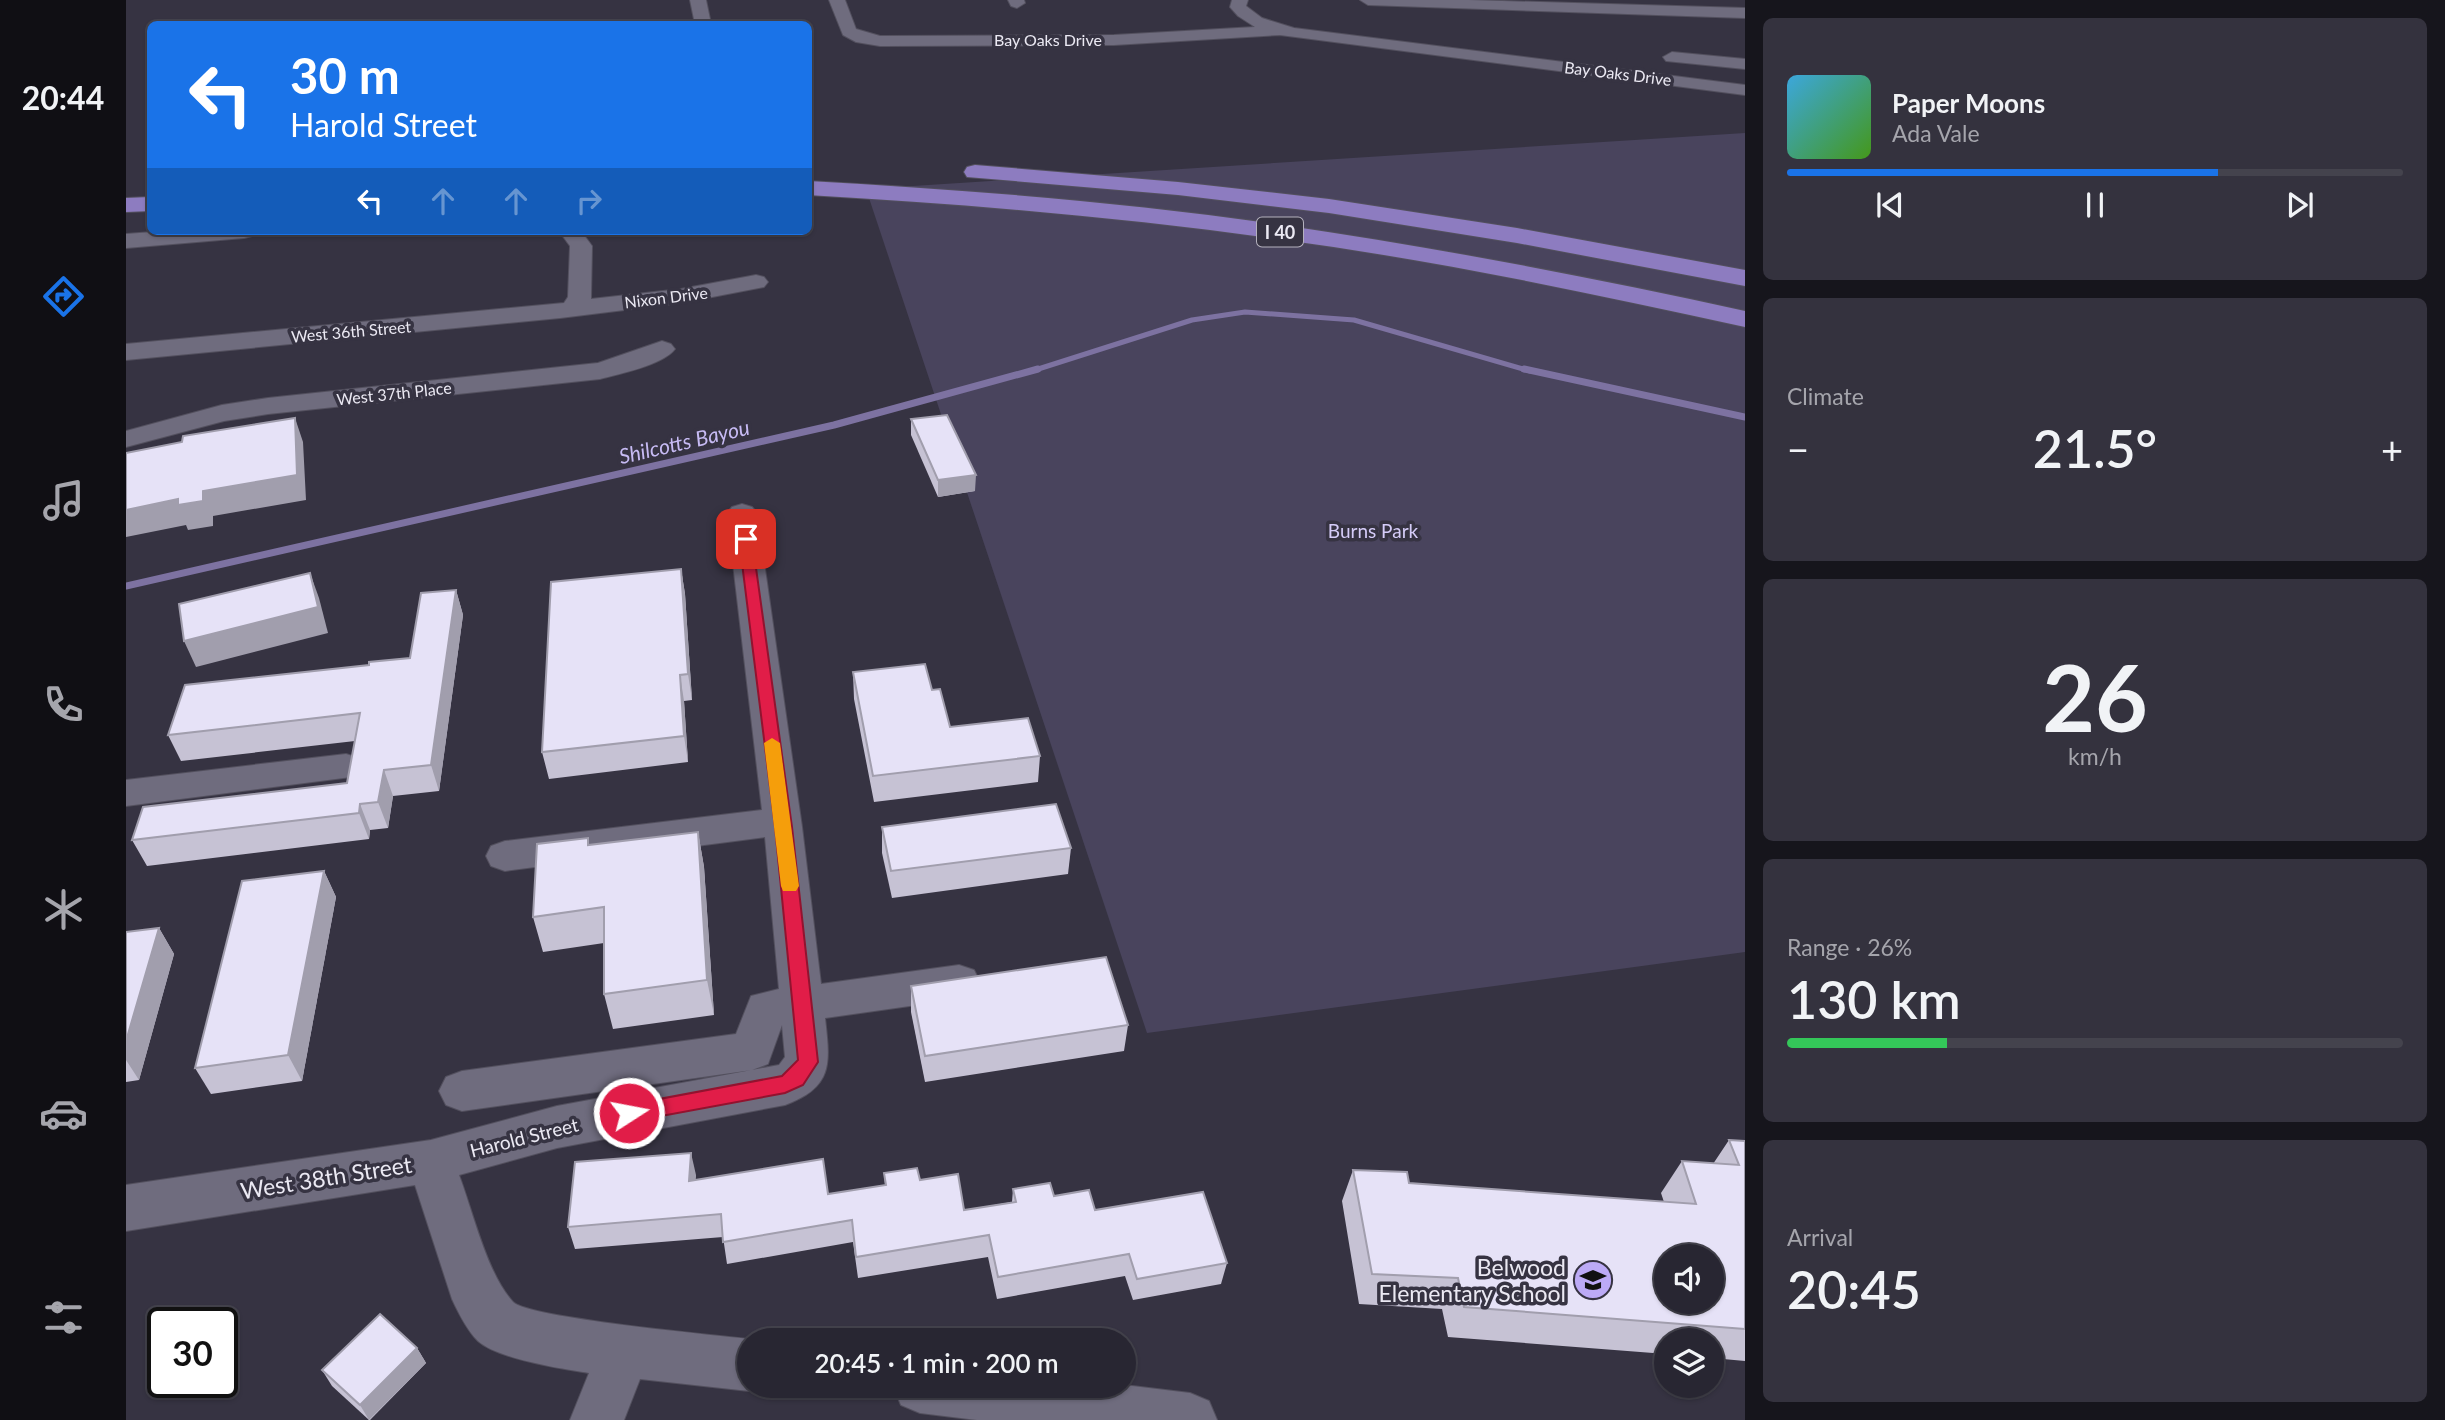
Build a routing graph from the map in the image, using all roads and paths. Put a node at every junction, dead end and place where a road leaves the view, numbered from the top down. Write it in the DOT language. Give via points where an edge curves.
graph roads {
  1 [pos="698,0"];
  2 [pos="837,0"];
  3 [pos="1240,0"];
  4 [pos="1368,0"];
  5 [pos="1615,0"];
  6 [pos="1631,10"];
  7 [pos="1745,13"];
  8 [pos="702,21"];
  9 [pos="1283,30"];
  10 [pos="1439,51"];
  11 [pos="1587,52"];
  12 [pos="1658,55"];
  13 [pos="1745,64"];
  14 [pos="1745,90"];
  15 [pos="953,171"];
  16 [pos="812,188"];
  17 [pos="197,235"];
  18 [pos="573,235"];
  19 [pos="126,241"];
  20 [pos="1745,278"];
  21 [pos="756,282"];
  22 [pos="574,306"];
  23 [pos="1745,319"];
  24 [pos="662,349"];
  25 [pos="126,352"];
  26 [pos="126,439"];
  27 [pos="742,513"];
  28 [pos="346,766"];
  29 [pos="126,793"];
  30 [pos="782,821"];
  31 [pos="505,856"];
  32 [pos="991,978"];
  33 [pos="802,1004"];
  34 [pos="462,1091"];
  35 [pos="431,1161"];
  36 [pos="126,1208"];
  37 [pos="624,1350"];
  38 [pos="737,1364"];
  39 [pos="976,1398"];
  40 [pos="1027,1409"];
  41 [pos="597,1420"];
  42 [pos="1190,1420"];
  1 -- 8 [label="street"];
  2 -- 9 [label="street, Bay Oaks Drive" via="849,32 880,40 1114,40"];
  3 -- 9 [label="street, Bay Oaks Drive" via="1238,7 1245,16"];
  4 -- 6 [label="street"];
  5 -- 6 [label="street"];
  6 -- 7 [label="street"];
  9 -- 10 [label="street, Bay Oaks Drive"];
  10 -- 11 [label="street" via="1482,45"];
  10 -- 14 [label="street, Bay Oaks Drive"];
  12 -- 13 [label="street"];
  15 -- 20 [label="highway, I 40" via="1124,182 1378,213"];
  16 -- 23 [label="highway, I 40" via="1063,206 1255,229 1481,265"];
  17 -- 19 [label="street"];
  18 -- 22 [label="street" via="581,246 580,298"];
  21 -- 22 [label="street, Nixon Drive" via="685,296"];
  22 -- 25 [label="street, West 36th Street" via="560,311"];
  24 -- 26 [label="street, West 37th Place" via="600,371 268,406 222,413"];
  27 -- 30 [label="street, Harold Street"];
  28 -- 29 [label="street"];
  30 -- 31 [label="street"];
  30 -- 33 [label="street, Harold Street"];
  32 -- 33 [label="street"];
  33 -- 34 [label="street" via="766,1009 752,1051"];
  33 -- 35 [label="street, Harold Street" via="808,1062 785,1084 557,1127"];
  35 -- 36 [label="street, West 38th Street"];
  35 -- 37 [label="street, West 38th Street" via="478,1299 497,1323 577,1345"];
  37 -- 38 [label="street, West 38th Street"];
  37 -- 41 [label="street"];
  39 -- 40 [label="street"];
  40 -- 42 [label="street"];
}
